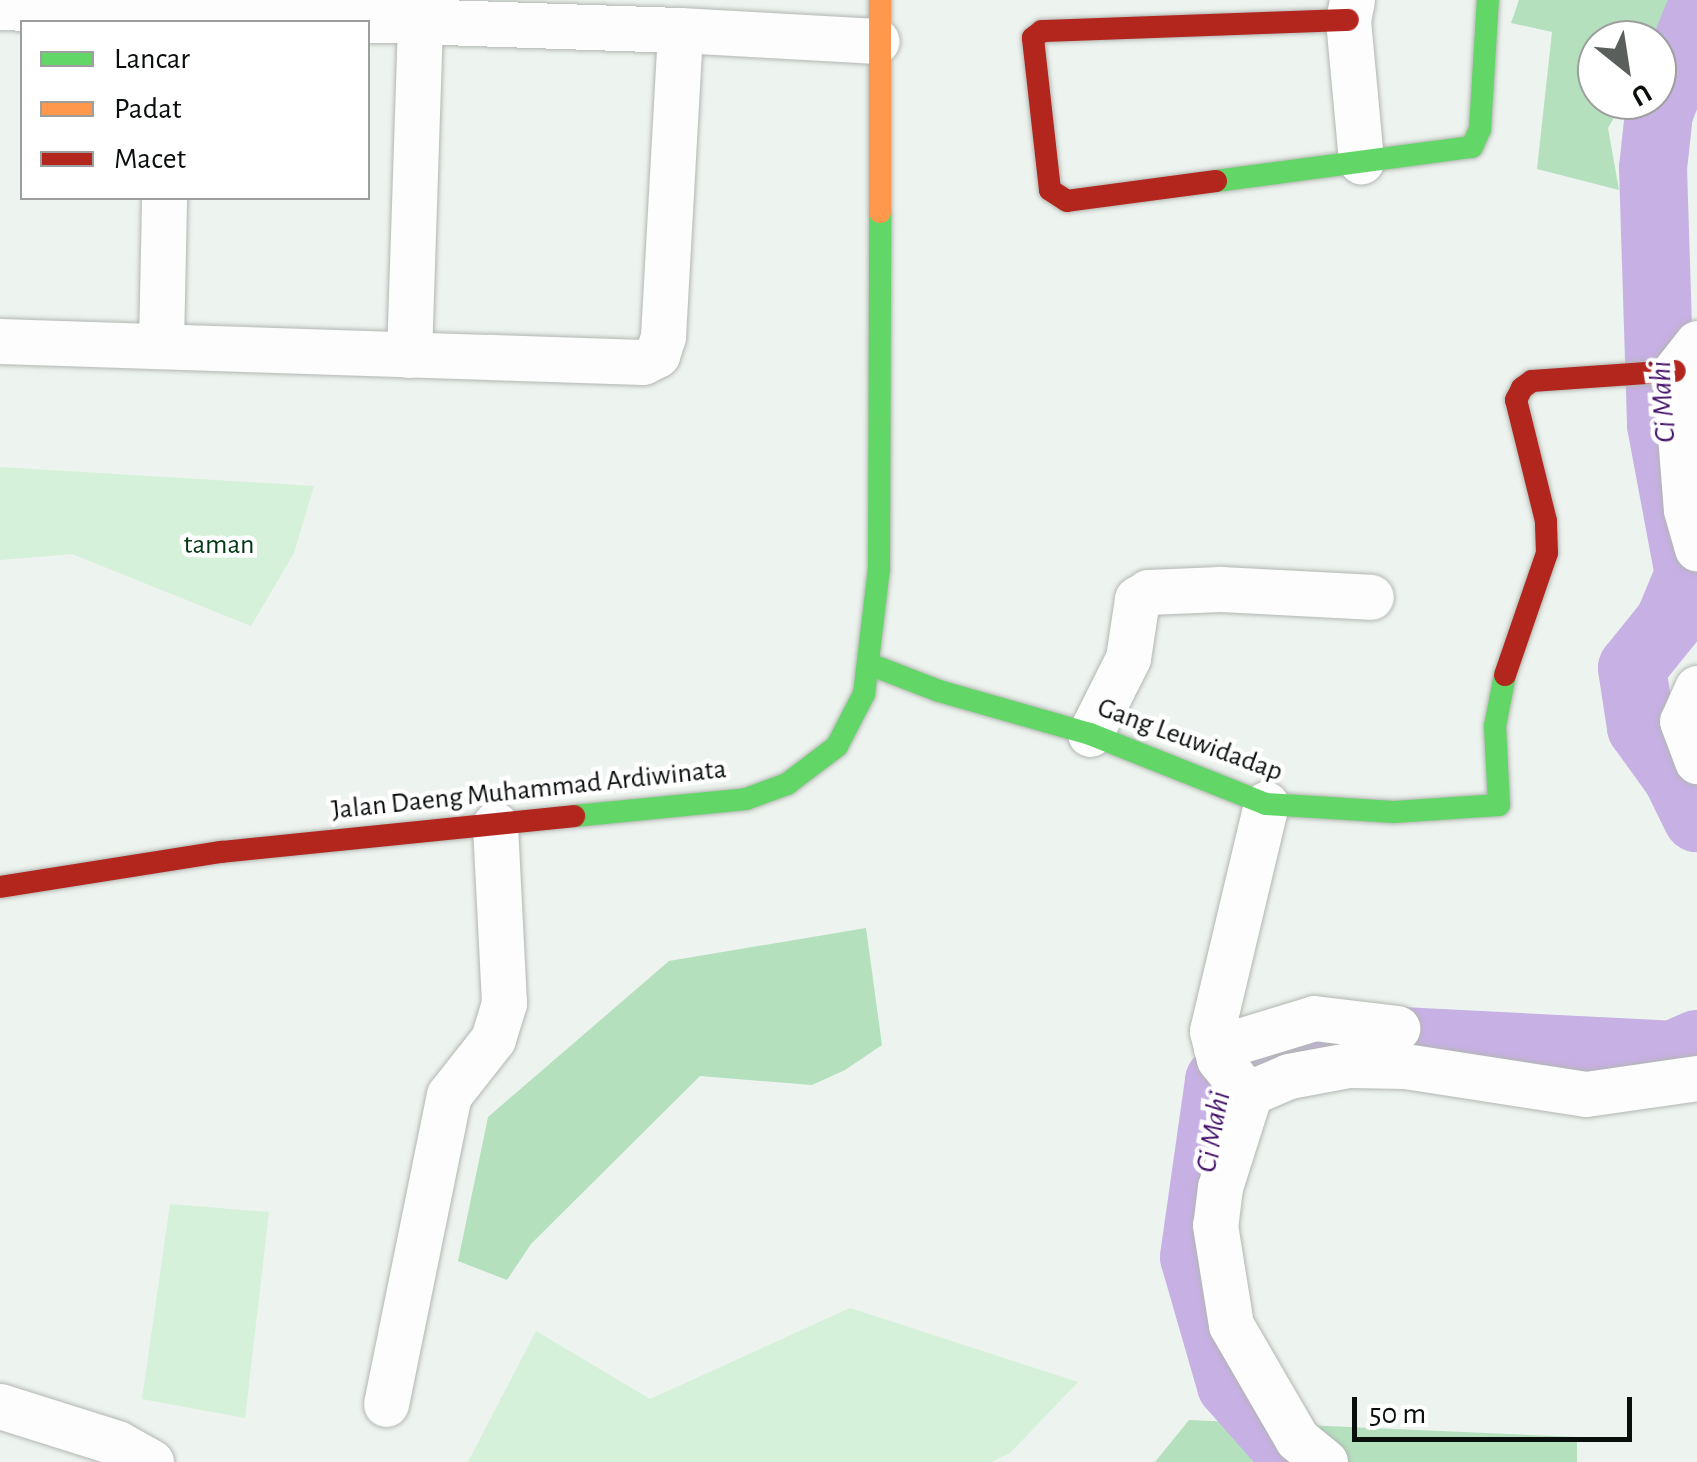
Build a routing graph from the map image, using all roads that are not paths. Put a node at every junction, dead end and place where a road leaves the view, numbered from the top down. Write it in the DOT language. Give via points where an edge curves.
graph roads {
  1 [pos="1488,0"];
  2 [pos="0,6"];
  3 [pos="1350,10"];
  4 [pos="422,11"];
  5 [pos="1210,11"];
  6 [pos="169,18"];
  7 [pos="879,21"];
  8 [pos="680,30"];
  9 [pos="1361,161"];
  10 [pos="164,200"];
  11 [pos="0,341"];
  12 [pos="160,345"];
  13 [pos="410,355"];
  14 [pos="1686,357"];
  15 [pos="1697,548"];
  16 [pos="1371,597"];
  17 [pos="869,664"];
  18 [pos="1697,688"];
  19 [pos="1090,734"];
  20 [pos="1697,761"];
  21 [pos="1266,804"];
  22 [pos="496,824"];
  23 [pos="0,887"];
  24 [pos="1397,1028"];
  25 [pos="1231,1072"];
  26 [pos="1697,1078"];
  27 [pos="386,1404"];
  28 [pos="0,1406"];
  29 [pos="150,1462"];
  30 [pos="1324,1462"];
  1 -- 9 [label="street" via="1480,129 1472,147"];
  2 -- 6 [label="street"];
  3 -- 5 [label="street"];
  3 -- 9 [label="street"];
  4 -- 6 [label="street"];
  4 -- 8 [label="street"];
  4 -- 13 [label="street"];
  5 -- 9 [label="street" via="1042,31 1033,38 1050,190 1058,198"];
  7 -- 8 [label="street"];
  7 -- 17 [label="street, Jalan Daeng Muhammad Ardiwinata" via="879,568"];
  8 -- 13 [label="street" via="657,355 642,362"];
  10 -- 12 [label="street"];
  11 -- 12 [label="street"];
  12 -- 13 [label="street"];
  14 -- 15 [label="street" via="1686,510"];
  14 -- 21 [label="street, Gang Leuwidadap" via="1624,374 1532,380 1516,400 1543,505 1547,553 1506,670 1496,726 1499,805 1394,812"];
  16 -- 19 [label="street" via="1148,592 1137,600 1128,658"];
  17 -- 19 [label="street, Gang Leuwidadap"];
  17 -- 22 [label="street, Jalan Daeng Muhammad Ardiwinata" via="860,707 837,746 786,784 746,799"];
  18 -- 20 [label="street" via="1682,722"];
  19 -- 21 [label="street, Gang Leuwidadap"];
  21 -- 25 [label="street" via="1212,1031"];
  22 -- 23 [label="street, Jalan Daeng Muhammad Ardiwinata" via="239,850"];
  22 -- 27 [label="street" via="504,1003 493,1039 449,1095"];
  24 -- 25 [label="street" via="1314,1018"];
  25 -- 26 [label="street" via="1289,1076 1349,1065 1406,1066 1586,1094"];
  25 -- 30 [label="street" via="1215,1225 1230,1325 1296,1439"];
  28 -- 29 [label="street" via="117,1444"];
}
